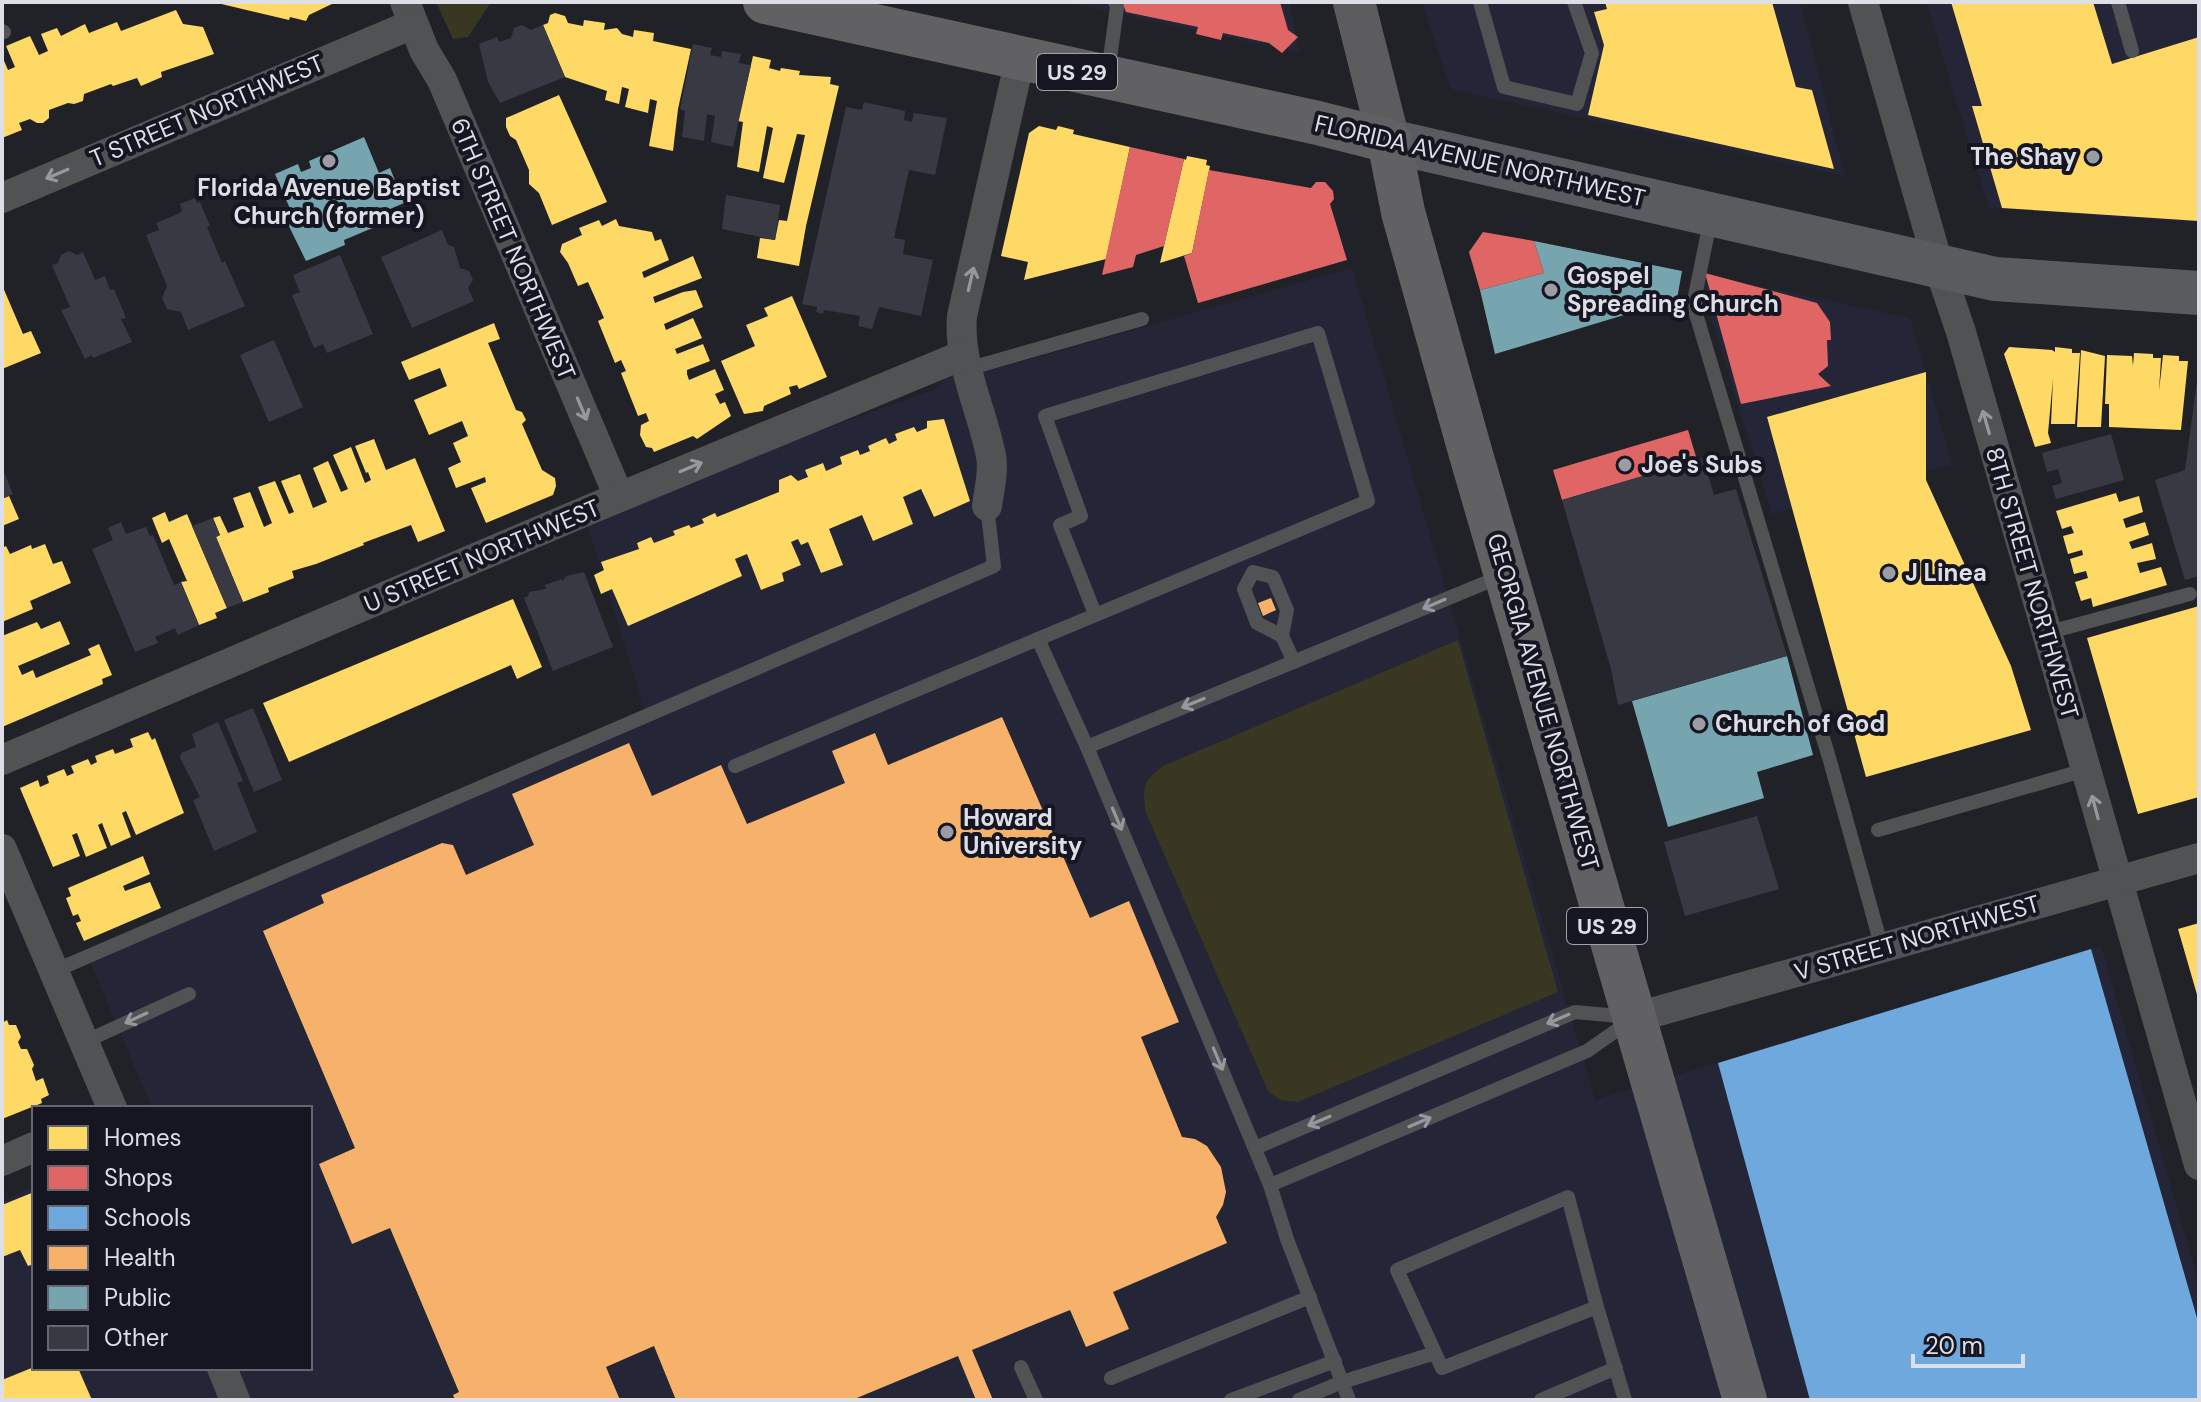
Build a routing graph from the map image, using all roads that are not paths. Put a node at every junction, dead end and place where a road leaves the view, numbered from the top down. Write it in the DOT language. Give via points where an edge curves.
graph roads {
  1 [pos="765,2"];
  2 [pos="1115,2"];
  3 [pos="1480,2"];
  4 [pos="1574,2"];
  5 [pos="1863,2"];
  6 [pos="2118,2"];
  7 [pos="1360,4"];
  8 [pos="409,13"];
  9 [pos="2132,51"];
  10 [pos="1020,59"];
  11 [pos="1108,78"];
  12 [pos="1389,141"];
  13 [pos="2,198"];
  14 [pos="1712,214"];
  15 [pos="1939,267"];
  16 [pos="2199,293"];
  17 [pos="1142,319"];
  18 [pos="965,362"];
  19 [pos="619,497"];
  20 [pos="987,506"];
  21 [pos="1244,552"];
  22 [pos="1253,572"];
  23 [pos="1506,575"];
  24 [pos="2190,594"];
  25 [pos="1095,614"];
  26 [pos="2046,633"];
  27 [pos="1282,636"];
  28 [pos="1038,639"];
  29 [pos="1294,662"];
  30 [pos="1087,747"];
  31 [pos="2,760"];
  32 [pos="735,766"];
  33 [pos="2085,770"];
  34 [pos="1878,830"];
  35 [pos="2,849"];
  36 [pos="2199,858"];
  37 [pos="2118,881"];
  38 [pos="1882,948"];
  39 [pos="54,971"];
  40 [pos="189,994"];
  41 [pos="1634,1018"];
  42 [pos="84,1042"];
  43 [pos="111,1106"];
  44 [pos="32,1148"];
  45 [pos="1255,1148"];
  46 [pos="2,1161"];
  47 [pos="2199,1165"];
  48 [pos="1270,1185"];
  49 [pos="1310,1297"];
  50 [pos="1597,1307"];
  51 [pos="1435,1353"];
  52 [pos="1335,1361"];
  53 [pos="1021,1367"];
  54 [pos="1616,1368"];
  55 [pos="223,1370"];
  56 [pos="1111,1378"];
  57 [pos="1342,1382"];
  58 [pos="234,1400"];
  59 [pos="1036,1400"];
  60 [pos="1231,1400"];
  61 [pos="1299,1400"];
  62 [pos="1349,1400"];
  63 [pos="1541,1400"];
  64 [pos="1625,1400"];
  65 [pos="1745,1400"];
  1 -- 10 [label="highway, FLORIDA AVENUE NORTHWEST / US 29"];
  2 -- 11 [label="lane"];
  3 -- 4 [label="lane" via="1504,87 1577,104 1592,53"];
  5 -- 15 [label="street, 8TH STREET NORTHWEST"];
  6 -- 9 [label="lane"];
  7 -- 12 [label="main road"];
  8 -- 13 [label="street, T STREET NORTHWEST, one-way"];
  8 -- 19 [label="street, 6TH STREET NORTHWEST, one-way"];
  10 -- 11 [label="highway, FLORIDA AVENUE NORTHWEST / US 29"];
  18 -- 10 [label="street, one-way" via="962,316"];
  11 -- 12 [label="highway, FLORIDA AVENUE NORTHWEST / US 29"];
  12 -- 14 [label="main road, FLORIDA AVENUE NORTHWEST"];
  12 -- 23 [label="highway, GEORGIA AVENUE NORTHWEST / US 29" via="1403,212"];
  14 -- 15 [label="main road, FLORIDA AVENUE NORTHWEST"];
  14 -- 38 [label="lane" via="1696,314"];
  15 -- 16 [label="main road, FLORIDA AVENUE NORTHWEST" via="2021,282"];
  26 -- 15 [label="street, 8TH STREET NORTHWEST, one-way"];
  17 -- 18 [label="lane"];
  19 -- 18 [label="street, U STREET NORTHWEST, one-way"];
  18 -- 20 [label="street" via="992,460"];
  19 -- 31 [label="street, U STREET NORTHWEST"];
  20 -- 39 [label="lane" via="994,566"];
  21 -- 22 [label="lane"];
  21 -- 25 [label="lane"];
  21 -- 25 [label="lane" via="1368,501 1318,333 1045,416 1081,516 1060,525"];
  22 -- 27 [label="lane" via="1273,577 1287,610"];
  22 -- 27 [label="lane" via="1244,589 1257,623"];
  23 -- 29 [label="lane, one-way"];
  23 -- 41 [label="highway, GEORGIA AVENUE NORTHWEST / US 29"];
  24 -- 26 [label="lane"];
  25 -- 28 [label="lane"];
  26 -- 33 [label="street, 8TH STREET NORTHWEST"];
  27 -- 29 [label="lane"];
  28 -- 30 [label="lane"];
  28 -- 32 [label="lane"];
  29 -- 30 [label="lane, one-way"];
  30 -- 45 [label="lane, one-way"];
  33 -- 34 [label="lane"];
  37 -- 33 [label="street, 8TH STREET NORTHWEST, one-way"];
  35 -- 39 [label="street"];
  36 -- 37 [label="street, V STREET NORTHWEST"];
  37 -- 38 [label="street, V STREET NORTHWEST"];
  37 -- 47 [label="street, 8TH STREET NORTHWEST"];
  38 -- 41 [label="street, V STREET NORTHWEST"];
  39 -- 42 [label="street"];
  40 -- 42 [label="lane, one-way"];
  41 -- 45 [label="lane, one-way" via="1575,1012"];
  48 -- 41 [label="lane, one-way" via="1587,1051"];
  41 -- 65 [label="highway, GEORGIA AVENUE NORTHWEST / US 29"];
  42 -- 43 [label="street"];
  44 -- 46 [label="street"];
  45 -- 48 [label="lane"];
  48 -- 49 [label="lane"];
  49 -- 52 [label="lane"];
  49 -- 56 [label="lane"];
  50 -- 51 [label="lane" via="1442,1368"];
  50 -- 51 [label="lane" via="1568,1197 1397,1270"];
  50 -- 54 [label="lane"];
  51 -- 57 [label="lane"];
  52 -- 57 [label="lane"];
  52 -- 60 [label="lane"];
  53 -- 59 [label="lane"];
  54 -- 63 [label="lane"];
  54 -- 64 [label="lane"];
  55 -- 58 [label="street"];
  57 -- 61 [label="lane"];
  57 -- 62 [label="lane"];
}
